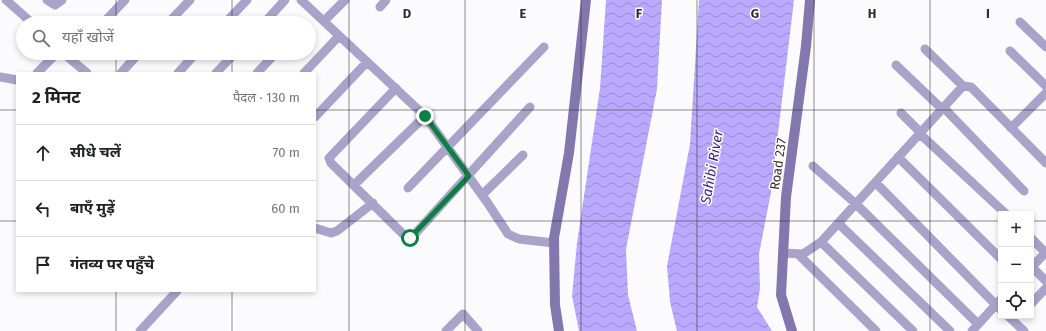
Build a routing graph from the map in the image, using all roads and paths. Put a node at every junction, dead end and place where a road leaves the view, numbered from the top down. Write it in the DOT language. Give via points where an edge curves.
graph roads {
  1 [pos="6,0"];
  2 [pos="47,0"];
  3 [pos="62,0"];
  4 [pos="125,0"];
  5 [pos="190,0"];
  6 [pos="246,0"];
  7 [pos="285,0"];
  8 [pos="301,0"];
  9 [pos="345,0"];
  10 [pos="586,0"];
  11 [pos="810,0"];
  12 [pos="24,16"];
  13 [pos="110,16"];
  14 [pos="175,16"];
  15 [pos="231,16"];
  16 [pos="270,16"];
  17 [pos="324,22"];
  18 [pos="1020,22"];
  19 [pos="339,36"];
  20 [pos="544,47"];
  21 [pos="1046,47"];
  22 [pos="924,49"];
  23 [pos="1010,51"];
  24 [pos="51,60"];
  25 [pos="71,60"];
  26 [pos="132,60"];
  27 [pos="190,60"];
  28 [pos="228,60"];
  29 [pos="269,60"];
  30 [pos="367,62"];
  31 [pos="896,65"];
  32 [pos="38,72"];
  33 [pos="86,72"];
  34 [pos="121,72"];
  35 [pos="179,72"];
  36 [pos="217,72"];
  37 [pos="257,72"];
  38 [pos="305,72"];
  39 [pos="0,77"];
  40 [pos="16,80"];
  41 [pos="963,86"];
  42 [pos="1046,86"];
  43 [pos="396,88"];
  44 [pos="1046,93"];
  45 [pos="530,107"];
  46 [pos="942,108"];
  47 [pos="901,113"];
  48 [pos="316,115"];
  49 [pos="425,116"];
  50 [pos="1011,128"];
  51 [pos="920,133"];
  52 [pos="448,148"];
  53 [pos="523,155"];
  54 [pos="898,157"];
  55 [pos="1046,163"];
  56 [pos="813,166"];
  57 [pos="469,176"];
  58 [pos="876,183"];
  59 [pos="354,185"];
  60 [pos="408,188"];
  61 [pos="1024,191"];
  62 [pos="482,195"];
  63 [pos="373,203"];
  64 [pos="856,204"];
  65 [pos="1003,211"];
  66 [pos="838,223"];
  67 [pos="316,228"];
  68 [pos="1034,241"];
  69 [pos="821,242"];
  70 [pos="554,243"];
  71 [pos="1046,252"];
  72 [pos="783,253"];
  73 [pos="799,255"];
  74 [pos="998,256"];
  75 [pos="1034,264"];
  76 [pos="1034,270"];
  77 [pos="1046,281"];
  78 [pos="1046,288"];
  79 [pos="176,292"];
  80 [pos="1034,301"];
  81 [pos="998,304"];
  82 [pos="998,306"];
  83 [pos="1015,319"];
  84 [pos="978,324"];
  85 [pos="146,329"];
  86 [pos="446,331"];
  87 [pos="478,331"];
  88 [pos="559,331"];
  89 [pos="792,331"];
  90 [pos="876,331"];
  91 [pos="913,331"];
  92 [pos="950,331"];
  93 [pos="972,331"];
  94 [pos="1024,331"];
  1 -- 12 [label="street"];
  2 -- 3 [label="street" via="54,5"];
  4 -- 13 [label="street"];
  5 -- 14 [label="street"];
  6 -- 15 [label="street"];
  7 -- 16 [label="street"];
  8 -- 17 [label="street"];
  9 -- 17 [label="street"];
  10 -- 70 [label="street" via="569,153"];
  11 -- 72 [label="street, Road 237" via="786,197"];
  17 -- 19 [label="street"];
  18 -- 21 [label="street"];
  19 -- 30 [label="street"];
  19 -- 38 [label="street"];
  20 -- 52 [label="street"];
  22 -- 41 [label="street"];
  23 -- 42 [label="street"];
  24 -- 32 [label="street"];
  25 -- 33 [label="street"];
  26 -- 34 [label="street"];
  27 -- 35 [label="street"];
  28 -- 36 [label="street"];
  29 -- 37 [label="street"];
  30 -- 43 [label="street"];
  30 -- 48 [label="street"];
  31 -- 46 [label="street"];
  39 -- 40 [label="street"];
  41 -- 46 [label="street"];
  41 -- 50 [label="street" via="971,87"];
  43 -- 49 [label="street"];
  43 -- 59 [label="street" via="329,158"];
  44 -- 50 [label="street"];
  45 -- 57 [label="street"];
  46 -- 51 [label="street"];
  46 -- 61 [label="street"];
  47 -- 51 [label="street"];
  49 -- 52 [label="street"];
  49 -- 59 [label="street"];
  50 -- 55 [label="street"];
  51 -- 54 [label="street"];
  51 -- 65 [label="street"];
  52 -- 57 [label="street"];
  52 -- 60 [label="street"];
  53 -- 62 [label="street"];
  54 -- 58 [label="street"];
  54 -- 74 [label="street"];
  56 -- 64 [label="street"];
  57 -- 62 [label="street"];
  57 -- 63 [label="street" via="410,238 404,236"];
  58 -- 64 [label="street"];
  58 -- 81 [label="street"];
  59 -- 63 [label="street"];
  62 -- 70 [label="street" via="512,237"];
  63 -- 67 [label="street" via="337,231"];
  64 -- 66 [label="street"];
  64 -- 84 [label="street"];
  66 -- 69 [label="street"];
  66 -- 92 [label="street"];
  68 -- 71 [label="street"];
  69 -- 73 [label="street"];
  69 -- 91 [label="street"];
  70 -- 88 [label="street" via="555,305"];
  71 -- 75 [label="street"];
  72 -- 73 [label="street"];
  72 -- 89 [label="street, Road 237" via="781,295"];
  73 -- 90 [label="street"];
  76 -- 77 [label="street"];
  78 -- 80 [label="street"];
  79 -- 85 [label="street"];
  82 -- 84 [label="street"];
  83 -- 94 [label="street"];
  84 -- 93 [label="street"];
  86 -- 87 [label="street" via="463,314"];
}
